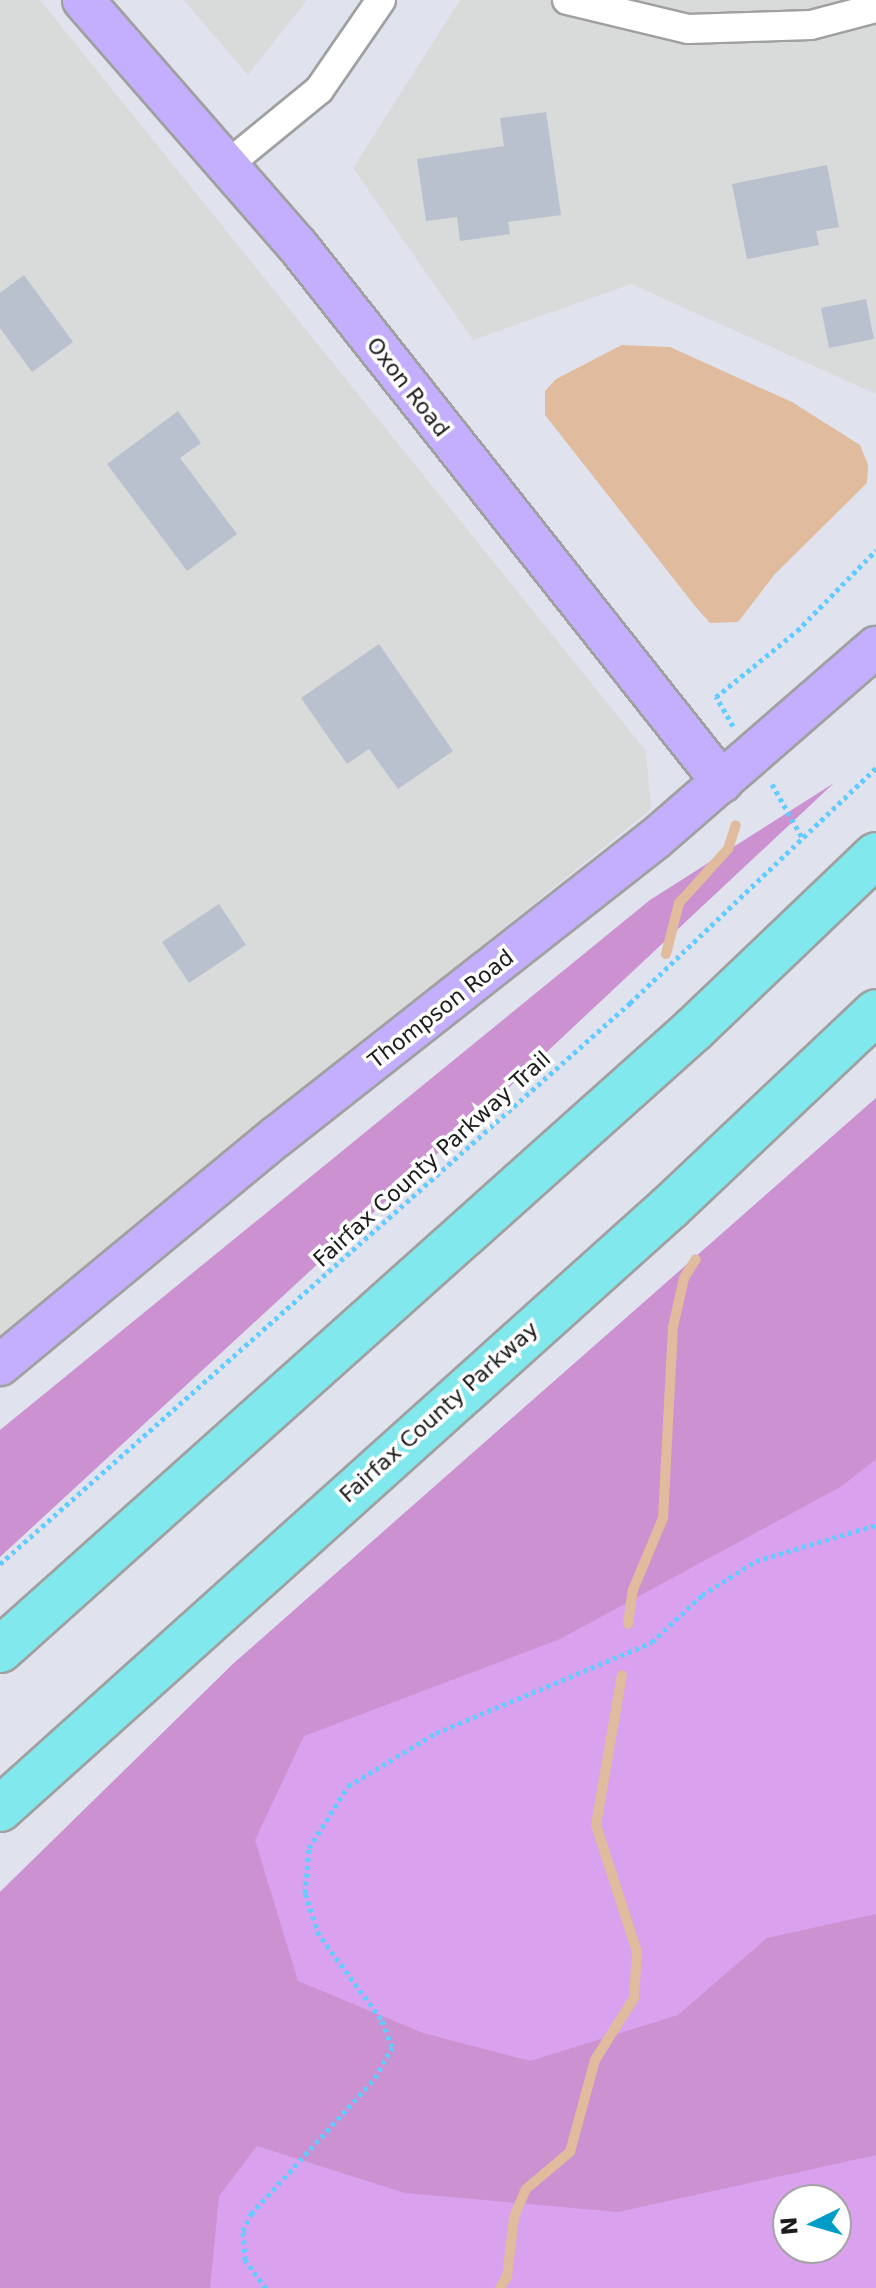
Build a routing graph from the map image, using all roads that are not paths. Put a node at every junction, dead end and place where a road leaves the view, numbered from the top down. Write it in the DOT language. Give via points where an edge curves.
graph roads {
  1 [pos="83,0"];
  2 [pos="381,0"];
  3 [pos="567,0"];
  4 [pos="876,8"];
  5 [pos="226,166"];
  6 [pos="876,647"];
  7 [pos="722,782"];
  8 [pos="876,855"];
  9 [pos="876,1012"];
  10 [pos="0,1365"];
  11 [pos="0,1650"];
  12 [pos="0,1809"];
  1 -- 5 [label="street, Oxon Road"];
  2 -- 5 [label="street" via="319,90"];
  3 -- 4 [label="street" via="645,23 743,31 811,25"];
  5 -- 7 [label="street, Oxon Road" via="297,245"];
  6 -- 7 [label="street, Thompson Road"];
  7 -- 10 [label="street, Thompson Road"];
  8 -- 11 [label="highway" via="693,1030"];
  9 -- 12 [label="highway, Fairfax County Parkway" via="669,1208"];
}
